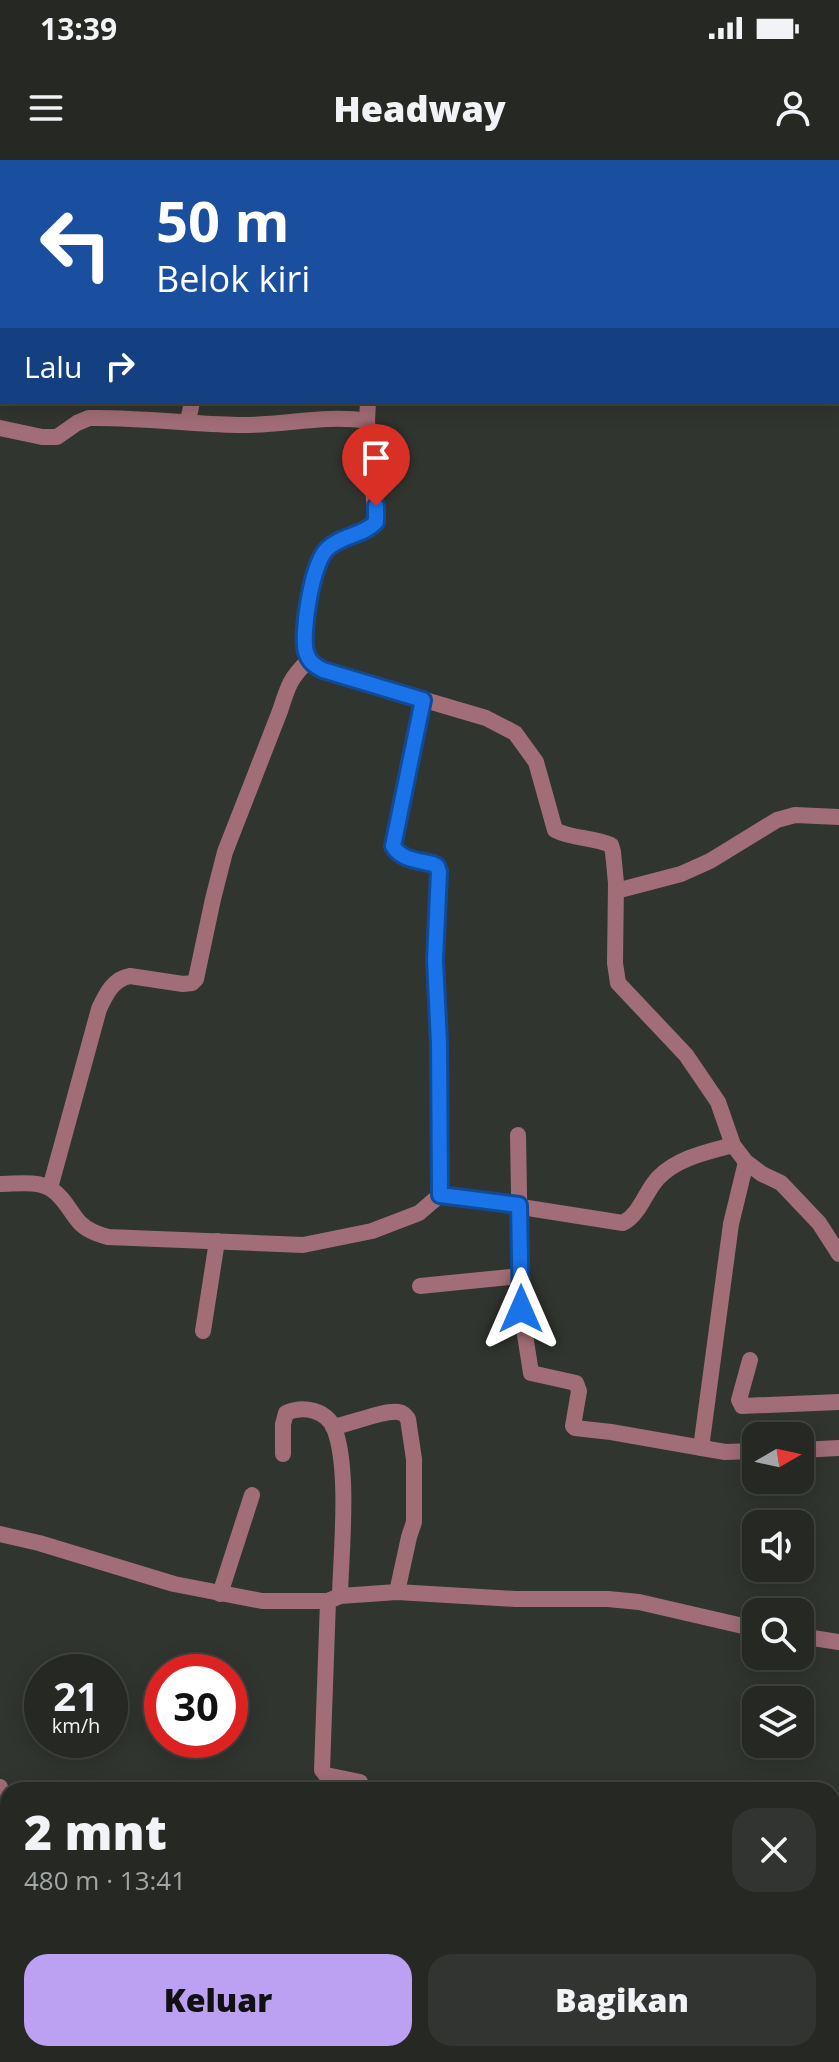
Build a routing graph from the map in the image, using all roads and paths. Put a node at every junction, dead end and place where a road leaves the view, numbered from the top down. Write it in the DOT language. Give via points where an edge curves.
graph roads {
  1 [pos="192,404"];
  2 [pos="368,404"];
  3 [pos="188,421"];
  4 [pos="367,421"];
  5 [pos="0,428"];
  6 [pos="309,660"];
  7 [pos="423,700"];
  8 [pos="839,817"];
  9 [pos="616,891"];
  10 [pos="518,1135"];
  11 [pos="733,1145"];
  12 [pos="746,1162"];
  13 [pos="0,1184"];
  14 [pos="50,1188"];
  15 [pos="440,1195"];
  16 [pos="519,1205"];
  17 [pos="217,1241"];
  18 [pos="839,1254"];
  19 [pos="520,1276"];
  20 [pos="420,1286"];
  21 [pos="203,1331"];
  22 [pos="750,1360"];
  23 [pos="839,1402"];
  24 [pos="333,1427"];
  25 [pos="701,1448"];
  26 [pos="839,1448"];
  27 [pos="814,1449"];
  28 [pos="742,1451"];
  29 [pos="283,1454"];
  30 [pos="252,1495"];
  31 [pos="0,1534"];
  32 [pos="397,1592"];
  33 [pos="220,1594"];
  34 [pos="334,1598"];
  35 [pos="742,1626"];
  36 [pos="814,1638"];
  37 [pos="839,1642"];
  38 [pos="360,1782"];
  1 -- 3 [label="street"];
  2 -- 4 [label="street"];
  3 -- 4 [label="street"];
  3 -- 5 [label="street" via="89,418 57,437"];
  4 -- 6 [label="street" via="376,522 326,549 319,560 306,613"];
  6 -- 7 [label="street" via="323,670"];
  6 -- 14 [label="street" via="287,687 225,852 196,979 183,984 130,976 114,983 99,1009"];
  7 -- 9 [label="street" via="486,718 515,733 536,762 555,830 611,845"];
  7 -- 15 [label="street" via="393,846 402,856 433,864 439,872 435,960"];
  8 -- 9 [label="street" via="795,815 777,820 681,874"];
  9 -- 11 [label="street" via="618,983 686,1055 718,1102"];
  10 -- 16 [label="street"];
  11 -- 12 [label="street"];
  11 -- 16 [label="street" via="671,1168 623,1223"];
  12 -- 18 [label="street" via="781,1183 819,1223"];
  12 -- 25 [label="street" via="731,1224"];
  13 -- 14 [label="street"];
  14 -- 17 [label="street" via="82,1225 108,1237"];
  15 -- 16 [label="street"];
  15 -- 17 [label="street" via="419,1213 372,1231 303,1245"];
  16 -- 19 [label="street"];
  17 -- 21 [label="street"];
  19 -- 20 [label="street"];
  19 -- 25 [label="street" via="530,1372 576,1383 575,1428"];
  22 -- 23 [label="street" via="740,1405"];
  24 -- 29 [label="street" via="314,1411 286,1413"];
  24 -- 32 [label="street" via="398,1412 408,1419 414,1522"];
  24 -- 34 [label="street" via="343,1487"];
  25 -- 28 [label="street"];
  26 -- 27 [label="street"];
  30 -- 33 [label="street"];
  31 -- 33 [label="street"];
  32 -- 34 [label="street"];
  32 -- 35 [label="street" via="639,1602"];
  33 -- 34 [label="street" via="262,1601"];
  34 -- 38 [label="street" via="322,1770"];
  36 -- 37 [label="street"];
}
